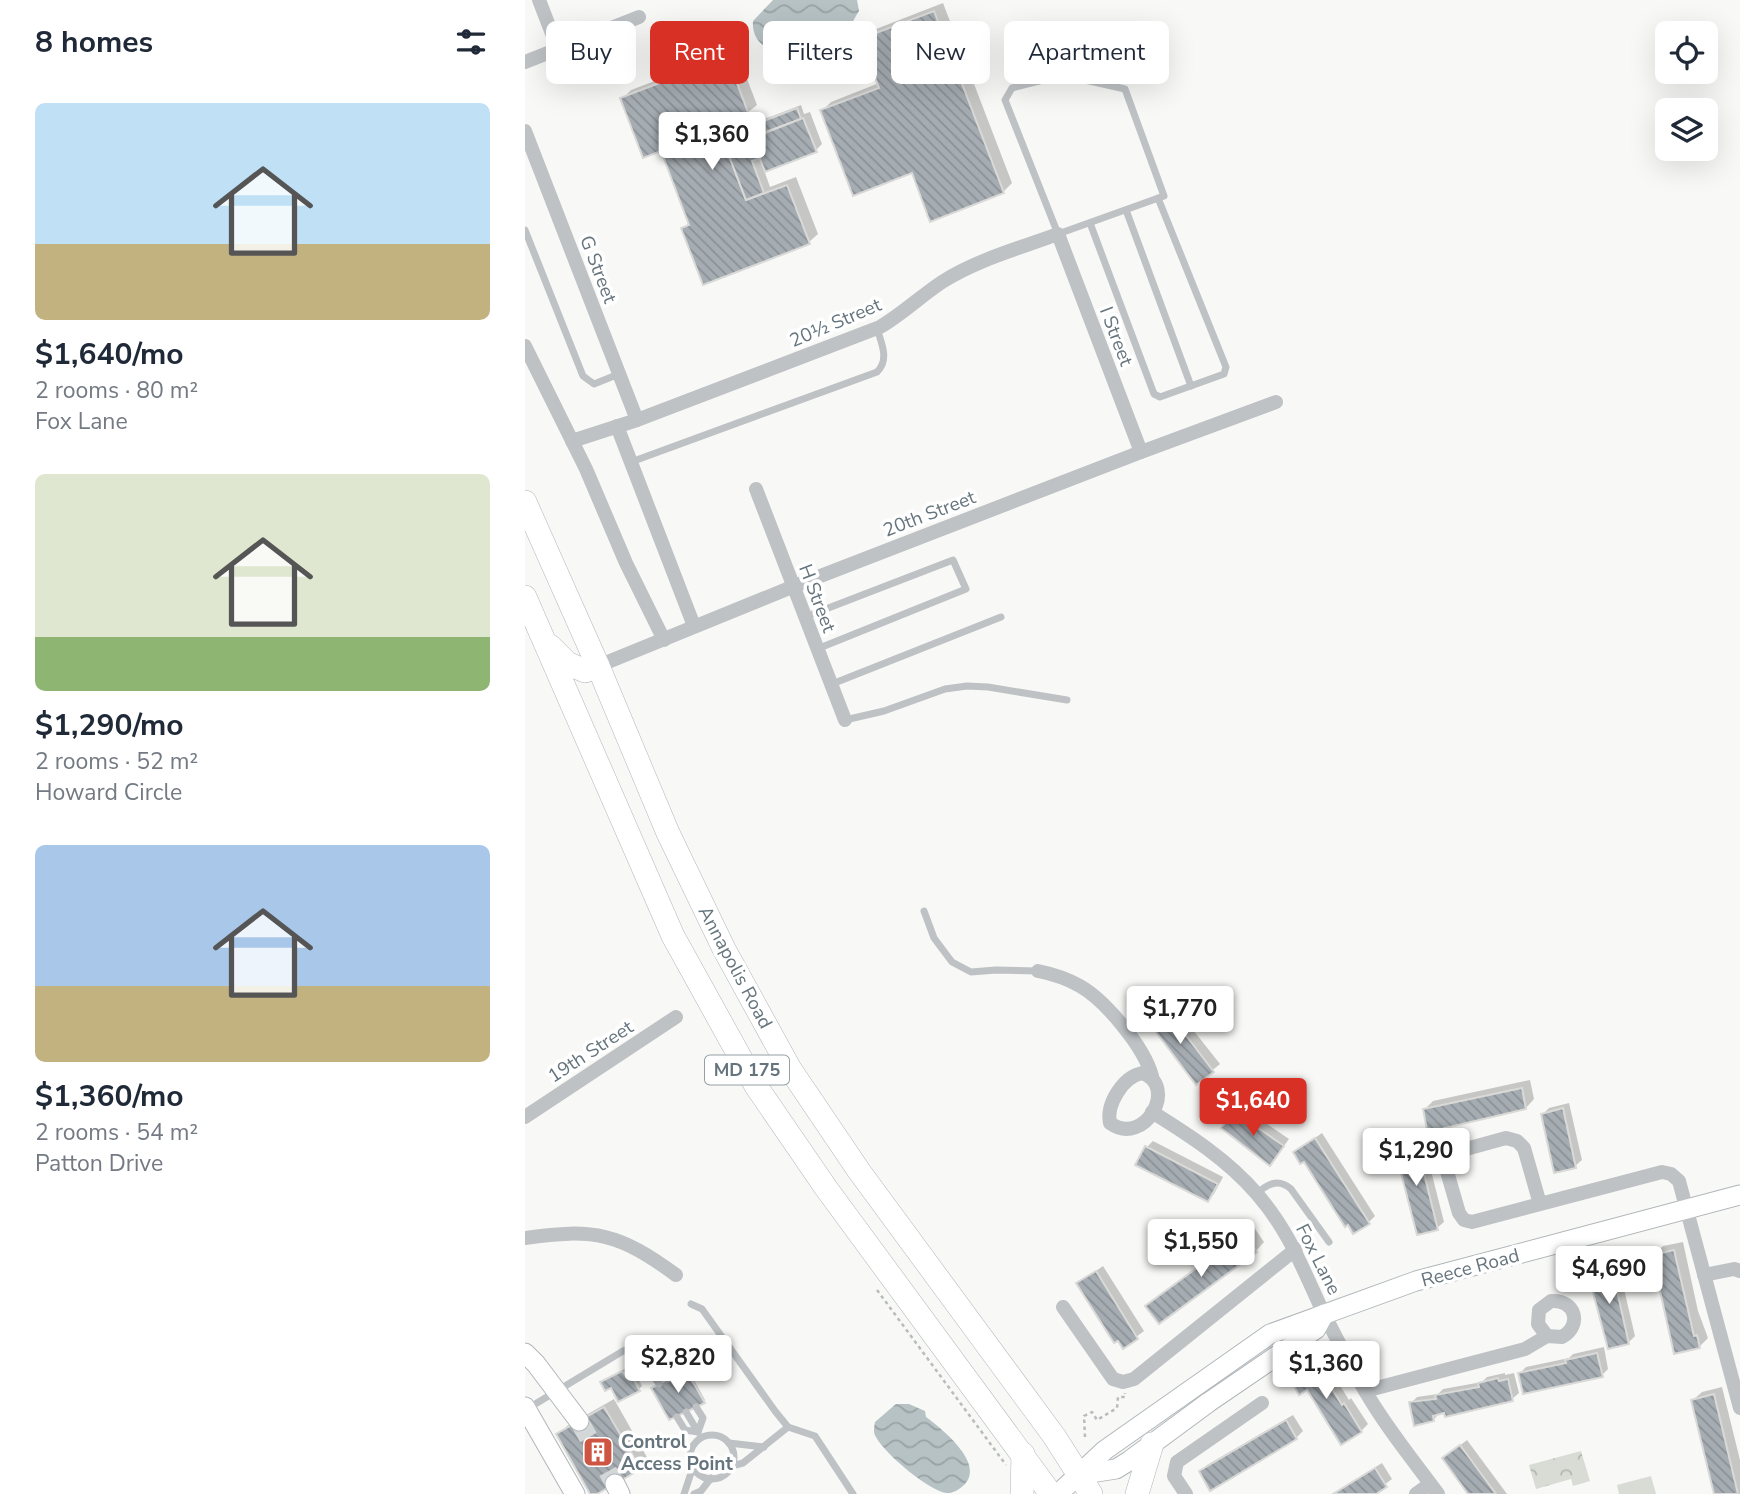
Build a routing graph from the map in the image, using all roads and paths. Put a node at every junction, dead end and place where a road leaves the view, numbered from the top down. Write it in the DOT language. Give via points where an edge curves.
graph roads {
  1 [pos="539,0"];
  2 [pos="639,17"];
  3 [pos="547,21"];
  4 [pos="629,21"];
  5 [pos="546,53"];
  6 [pos="525,61"];
  7 [pos="525,131"];
  8 [pos="1159,198"];
  9 [pos="1126,210"];
  10 [pos="1090,223"];
  11 [pos="525,230"];
  12 [pos="1058,234"];
  13 [pos="877,328"];
  14 [pos="525,346"];
  15 [pos="619,374"];
  16 [pos="1191,386"];
  17 [pos="1276,402"];
  18 [pos="637,420"];
  19 [pos="617,426"];
  20 [pos="572,441"];
  21 [pos="1141,452"];
  22 [pos="631,462"];
  23 [pos="756,489"];
  24 [pos="525,502"];
  25 [pos="792,587"];
  26 [pos="525,597"];
  27 [pos="804,617"];
  28 [pos="1001,617"];
  29 [pos="694,626"];
  30 [pos="543,639"];
  31 [pos="664,640"];
  32 [pos="817,649"];
  33 [pos="598,666"];
  34 [pos="831,684"];
  35 [pos="1067,700"];
  36 [pos="845,720"];
  37 [pos="924,911"];
  38 [pos="1038,971"];
  39 [pos="676,1017"];
  40 [pos="1152,1076"];
  41 [pos="1152,1112"];
  42 [pos="525,1117"];
  43 [pos="1257,1193"];
  44 [pos="1740,1195"];
  45 [pos="1540,1205"];
  46 [pos="1686,1209"];
  47 [pos="525,1238"];
  48 [pos="1329,1242"];
  49 [pos="1296,1249"];
  50 [pos="1740,1271"];
  51 [pos="675,1275"];
  52 [pos="1704,1275"];
  53 [pos="691,1304"];
  54 [pos="1063,1307"];
  55 [pos="1324,1314"];
  56 [pos="1547,1336"];
  57 [pos="525,1353"];
  58 [pos="657,1362"];
  59 [pos="678,1374"];
  60 [pos="668,1379"];
  61 [pos="1123,1382"];
  62 [pos="659,1384"];
  63 [pos="556,1391"];
  64 [pos="1365,1391"];
  65 [pos="1262,1403"];
  66 [pos="697,1407"];
  67 [pos="526,1408"];
  68 [pos="1740,1408"];
  69 [pos="686,1412"];
  70 [pos="677,1416"];
  71 [pos="579,1421"];
  72 [pos="788,1427"];
  73 [pos="699,1435"];
  74 [pos="1085,1437"];
  75 [pos="988,1442"];
  76 [pos="729,1443"];
  77 [pos="1152,1444"];
  78 [pos="764,1447"];
  79 [pos="1017,1463"];
  80 [pos="732,1466"];
  81 [pos="693,1467"];
  82 [pos="1077,1475"];
  83 [pos="711,1478"];
  84 [pos="1434,1489"];
  85 [pos="575,1494"];
  86 [pos="684,1494"];
  87 [pos="695,1494"];
  88 [pos="853,1494"];
  89 [pos="1023,1494"];
  90 [pos="1051,1494"];
  91 [pos="1058,1494"];
  92 [pos="1091,1494"];
  93 [pos="1137,1494"];
  94 [pos="1186,1494"];
  95 [pos="1416,1494"];
  1 -- 3 [label="street"];
  2 -- 4 [label="street"];
  5 -- 6 [label="street"];
  7 -- 15 [label="street, G Street"];
  8 -- 9 [label="lane"];
  8 -- 12 [label="lane" via="1164,196 1125,89 1063,75 1012,88 1005,100"];
  8 -- 16 [label="lane" via="1226,367 1224,374"];
  9 -- 10 [label="lane"];
  9 -- 16 [label="lane"];
  10 -- 12 [label="lane"];
  10 -- 16 [label="lane" via="1154,394 1160,397"];
  11 -- 15 [label="lane" via="583,376 594,384"];
  12 -- 13 [label="street, 20½ Street" via="955,275"];
  12 -- 21 [label="street, I Street"];
  13 -- 18 [label="street, 20½ Street"];
  13 -- 22 [label="lane" via="885,357 877,372"];
  14 -- 20 [label="street"];
  15 -- 18 [label="street, G Street"];
  17 -- 21 [label="street, 20th Street"];
  18 -- 19 [label="street, 20½ Street"];
  19 -- 20 [label="street, 20½ Street"];
  19 -- 22 [label="street"];
  20 -- 31 [label="street"];
  21 -- 25 [label="street, 20th Street"];
  22 -- 29 [label="street"];
  23 -- 25 [label="street, H Street"];
  24 -- 33 [label="main road, Annapolis Road / MD 175"];
  25 -- 27 [label="street, H Street"];
  25 -- 29 [label="street, 20th Street"];
  26 -- 30 [label="main road, Annapolis Road / MD 175"];
  27 -- 32 [label="street, H Street"];
  27 -- 32 [label="lane" via="953,560 966,589"];
  28 -- 34 [label="lane"];
  29 -- 31 [label="street, 20th Street"];
  30 -- 33 [label="main road" via="567,663 586,671"];
  30 -- 79 [label="main road, Annapolis Road / MD 175" via="673,936 756,1086"];
  31 -- 33 [label="street, 20th Street"];
  32 -- 34 [label="street, H Street"];
  33 -- 82 [label="main road, Annapolis Road / MD 175" via="668,832 724,949 790,1069 859,1171 1054,1436"];
  34 -- 36 [label="street, H Street"];
  35 -- 36 [label="lane" via="967,686"];
  37 -- 38 [label="lane" via="934,938 951,962 971,972"];
  38 -- 40 [label="street" via="1071,981 1094,996 1148,1062"];
  39 -- 42 [label="street, 19th Street"];
  40 -- 41 [label="street" via="1159,1091"];
  40 -- 41 [label="street" via="1132,1075 1125,1082 1108,1114 1109,1123 1130,1130 1143,1125"];
  41 -- 43 [label="street, Fox Lane" via="1188,1135"];
  43 -- 48 [label="lane" via="1267,1185 1285,1184"];
  43 -- 49 [label="street, Fox Lane"];
  44 -- 46 [label="main road, Reece Road"];
  45 -- 45 [label="street" via="1472,1222 1464,1220 1446,1168 1449,1160 1455,1152 1506,1138 1517,1141 1524,1147"];
  45 -- 46 [label="street" via="1662,1172 1679,1181"];
  46 -- 52 [label="street"];
  46 -- 55 [label="main road, Reece Road" via="1416,1282"];
  47 -- 51 [label="street" via="576,1233 603,1236 628,1244"];
  49 -- 55 [label="street, Fox Lane"];
  49 -- 61 [label="street" via="1133,1379"];
  50 -- 52 [label="street"];
  52 -- 68 [label="street"];
  53 -- 72 [label="lane" via="702,1309"];
  54 -- 61 [label="street" via="1113,1379"];
  55 -- 64 [label="street, Fox Lane"];
  55 -- 77 [label="main road, Reece Road" via="1316,1329"];
  55 -- 82 [label="main road, Reece Road" via="1270,1334 1105,1450"];
  56 -- 64 [label="street" via="1525,1349"];
  57 -- 63 [label="main road"];
  58 -- 59 [label="lane" via="672,1364"];
  58 -- 60 [label="lane"];
  58 -- 62 [label="lane" via="653,1375"];
  58 -- 63 [label="lane" via="639,1350 622,1351"];
  61 -- 74 [label="path" via="1125,1397 1118,1397 1117,1408 1097,1420 1092,1412 1084,1416"];
  63 -- 67 [label="lane"];
  63 -- 71 [label="main road"];
  64 -- 84 [label="street, Fox Lane"];
  65 -- 94 [label="street" via="1177,1462 1174,1476"];
  66 -- 73 [label="lane" via="703,1418"];
  67 -- 85 [label="main road"];
  69 -- 73 [label="lane"];
  70 -- 73 [label="lane" via="685,1430"];
  72 -- 78 [label="lane"];
  72 -- 88 [label="lane" via="815,1436"];
  73 -- 76 [label="lane" via="721,1436"];
  73 -- 81 [label="lane" via="691,1450"];
  75 -- 79 [label="path"];
  76 -- 78 [label="lane"];
  76 -- 80 [label="lane" via="734,1453"];
  77 -- 82 [label="main road, Reece Road" via="1116,1469"];
  77 -- 93 [label="main road"];
  78 -- 80 [label="lane"];
  79 -- 89 [label="main road"];
  79 -- 90 [label="main road, Annapolis Road / MD 175"];
  80 -- 83 [label="lane"];
  81 -- 83 [label="lane"];
  81 -- 86 [label="lane"];
  82 -- 91 [label="main road, Reece Road"];
  82 -- 92 [label="main road, Annapolis Road / MD 175"];
  83 -- 87 [label="lane"];
  84 -- 95 [label="street"];
}
